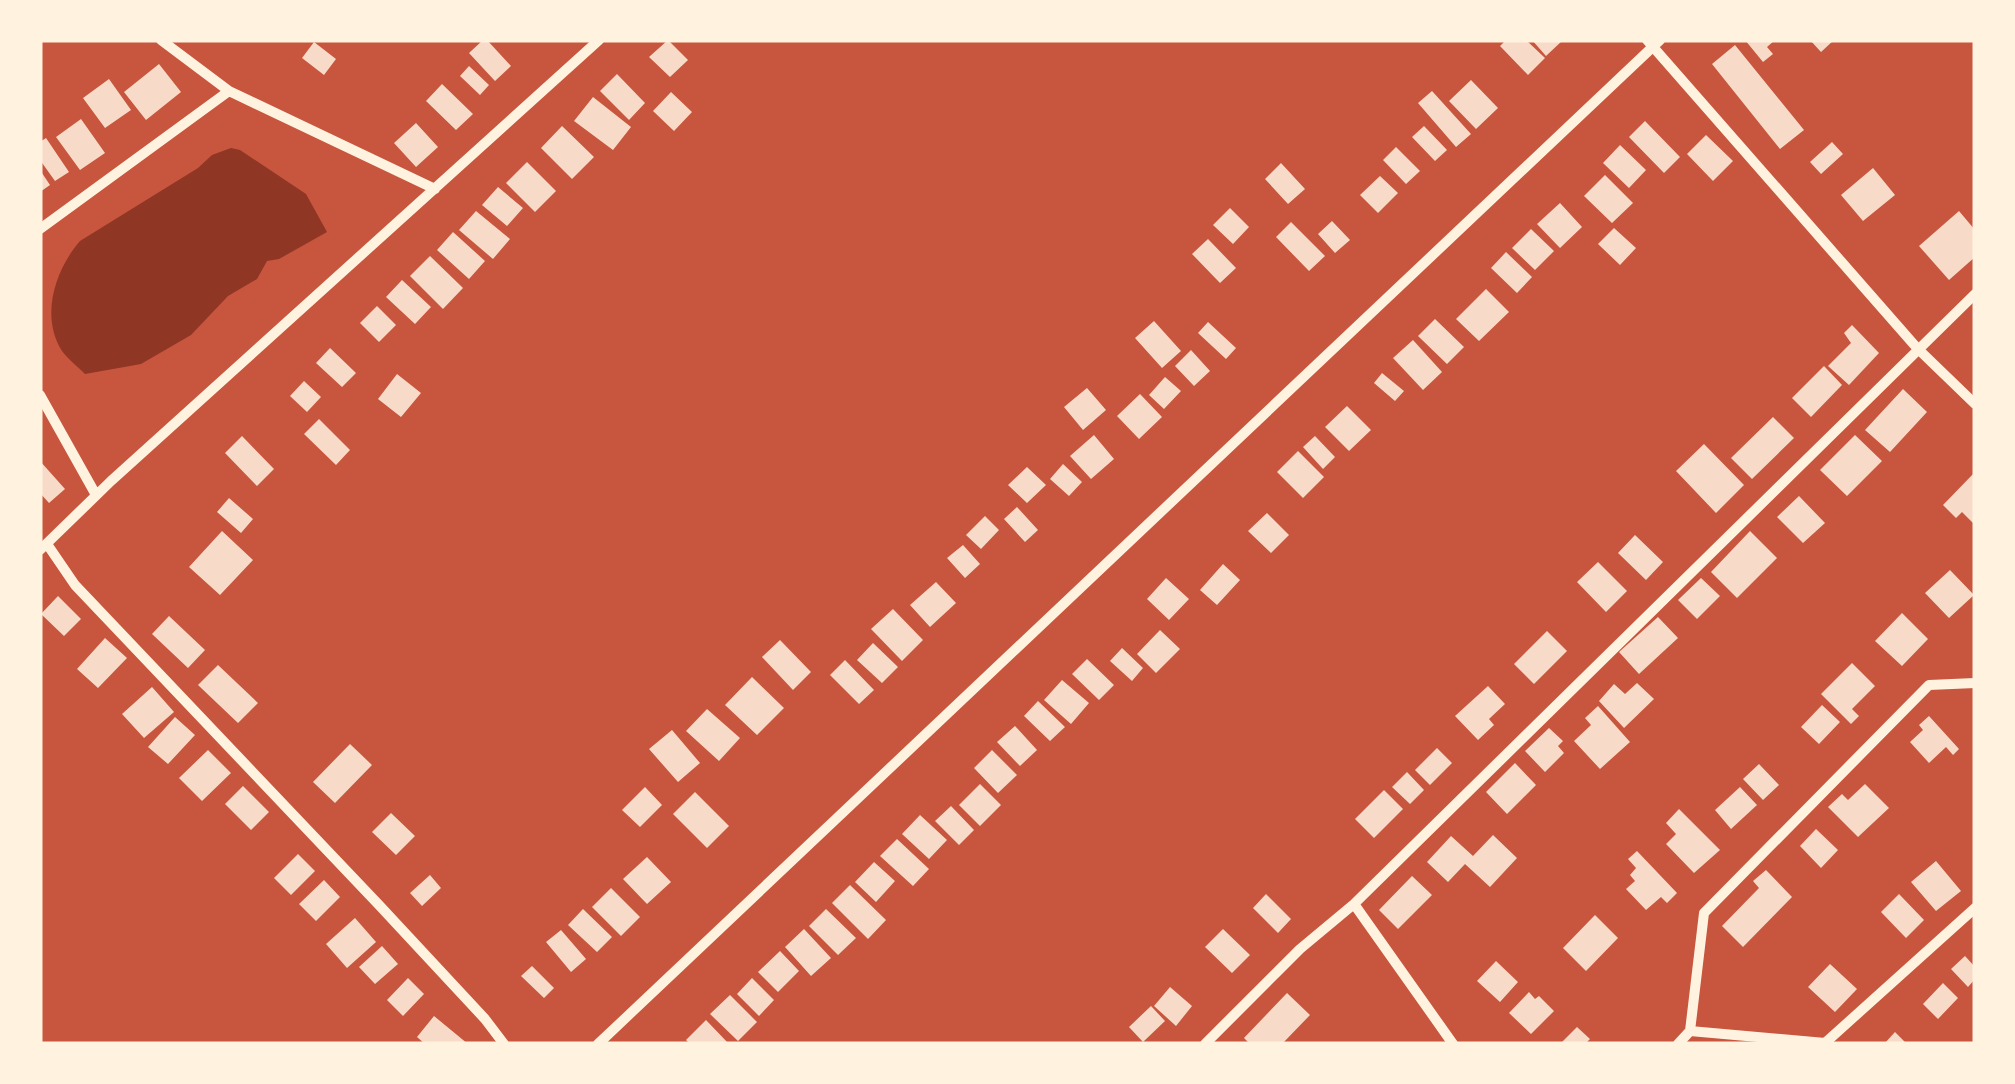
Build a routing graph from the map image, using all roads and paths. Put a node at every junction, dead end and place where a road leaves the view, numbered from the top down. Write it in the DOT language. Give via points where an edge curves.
graph roads {
  1 [pos="161,40"];
  2 [pos="599,40"];
  3 [pos="1653,42"];
  4 [pos="228,91"];
  5 [pos="435,189"];
  6 [pos="40,229"];
  7 [pos="1975,294"];
  8 [pos="1917,348"];
  9 [pos="40,395"];
  10 [pos="1975,404"];
  11 [pos="96,495"];
  12 [pos="43,547"];
  13 [pos="1975,682"];
  14 [pos="1354,904"];
  15 [pos="1975,908"];
  16 [pos="1690,1031"];
  17 [pos="504,1044"];
  18 [pos="598,1044"];
  19 [pos="1205,1044"];
  20 [pos="1452,1044"];
  21 [pos="1678,1044"];
  1 -- 4 [label="street"];
  2 -- 5 [label="street"];
  3 -- 8 [label="street"];
  3 -- 18 [label="street"];
  4 -- 5 [label="street"];
  4 -- 6 [label="street"];
  5 -- 11 [label="street"];
  7 -- 8 [label="street"];
  8 -- 10 [label="street"];
  8 -- 14 [label="street"];
  9 -- 11 [label="street"];
  11 -- 12 [label="street"];
  12 -- 17 [label="street"];
  13 -- 16 [label="street" via="1929,685 1704,913"];
  14 -- 19 [label="street"];
  14 -- 20 [label="street"];
  15 -- 16 [label="street" via="1825,1044"];
  16 -- 21 [label="street"];
}
